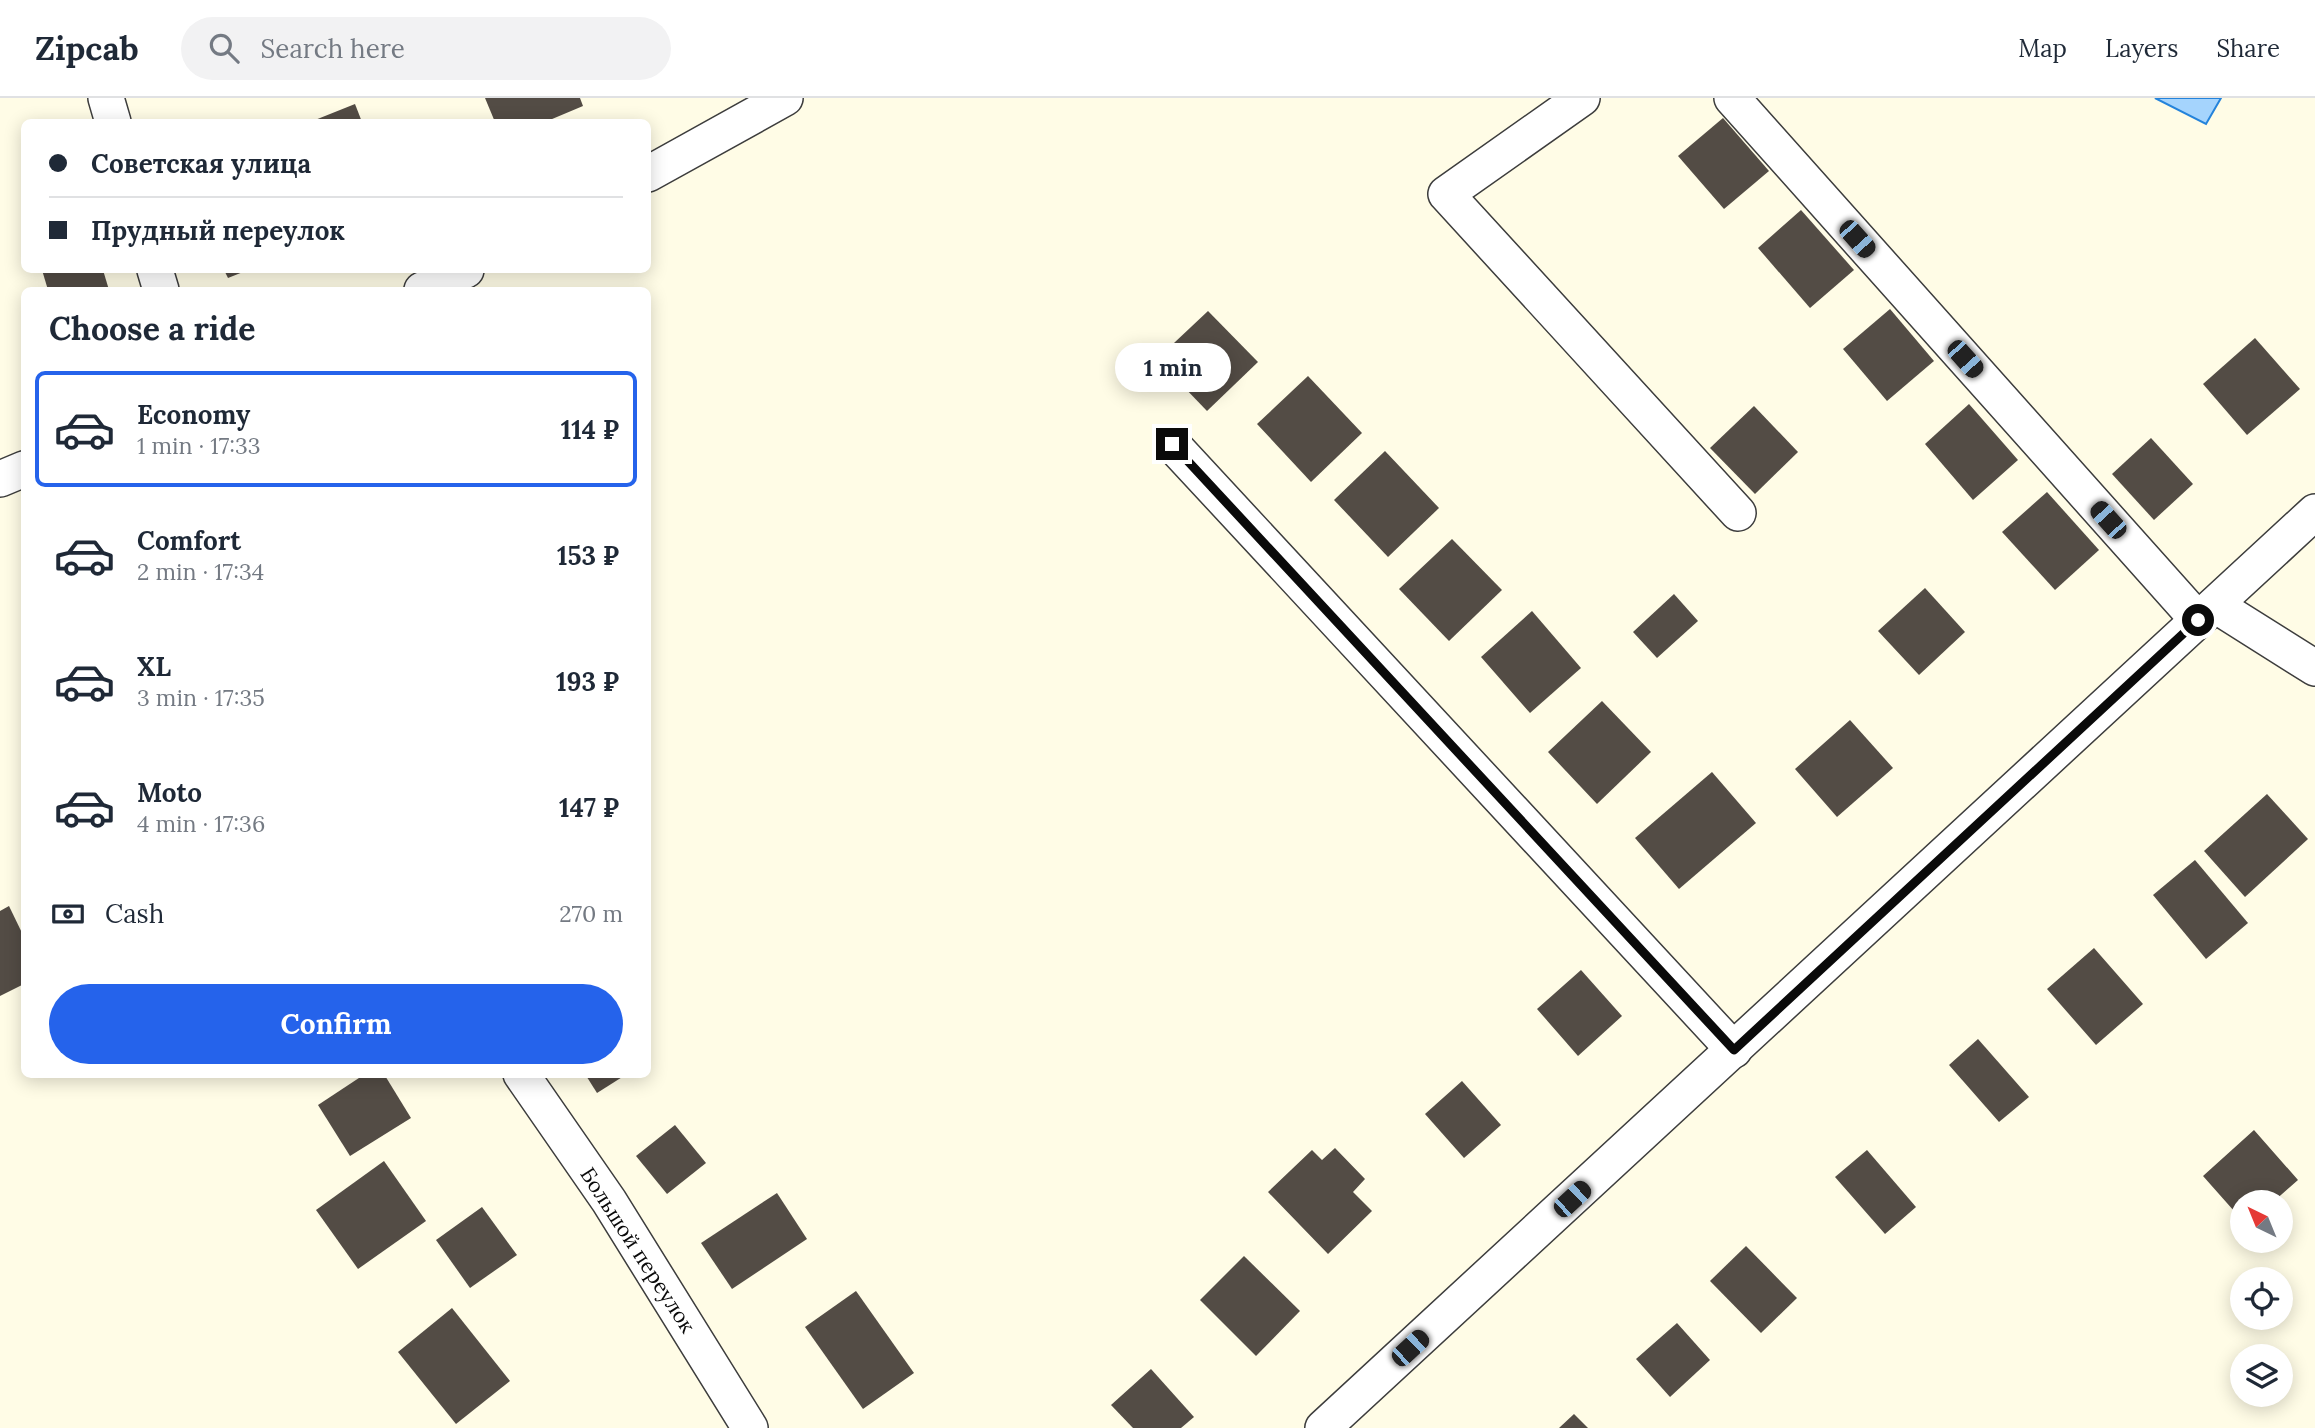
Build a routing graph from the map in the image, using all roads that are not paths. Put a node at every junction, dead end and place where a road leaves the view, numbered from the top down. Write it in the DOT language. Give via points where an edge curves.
graph roads {
  1 [pos="106,98"];
  2 [pos="785,98"];
  3 [pos="1583,98"];
  4 [pos="1731,98"];
  5 [pos="112,119"];
  6 [pos="651,172"];
  7 [pos="459,273"];
  8 [pos="429,287"];
  9 [pos="1172,444"];
  10 [pos="21,470"];
  11 [pos="0,480"];
  12 [pos="2315,512"];
  13 [pos="1738,513"];
  14 [pos="2206,612"];
  15 [pos="2315,668"];
  16 [pos="1734,1050"];
  17 [pos="524,1078"];
  18 [pos="750,1428"];
  19 [pos="1323,1428"];
  1 -- 5 [label="street"];
  2 -- 6 [label="street"];
  3 -- 13 [label="street" via="1446,194"];
  4 -- 14 [label="street"];
  7 -- 8 [label="street"];
  9 -- 16 [label="street"];
  10 -- 11 [label="street"];
  12 -- 14 [label="street"];
  14 -- 15 [label="street"];
  14 -- 16 [label="street"];
  16 -- 19 [label="street"];
  17 -- 18 [label="street, Большой переулок" via="609,1201"];
}
